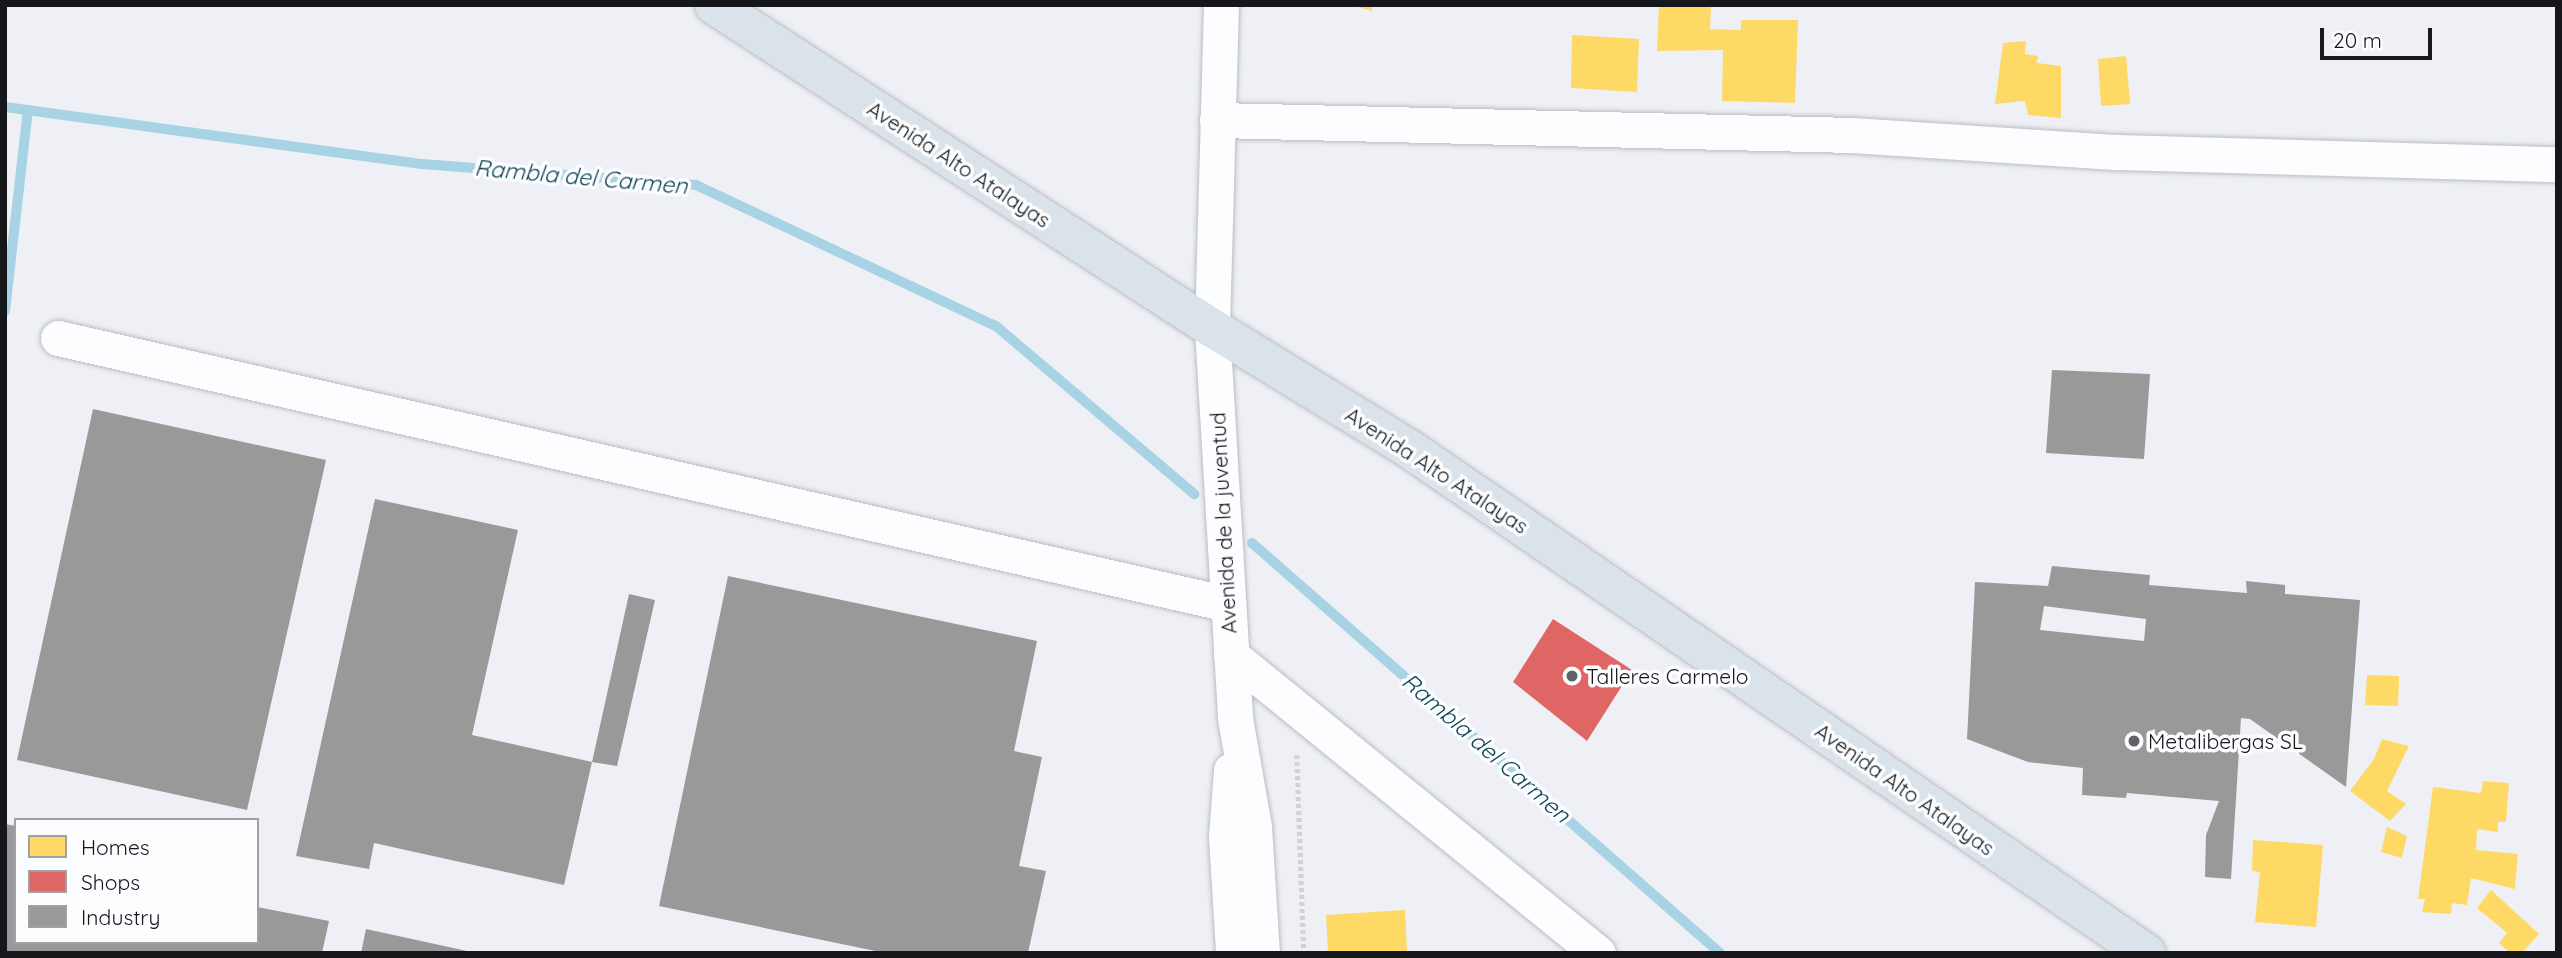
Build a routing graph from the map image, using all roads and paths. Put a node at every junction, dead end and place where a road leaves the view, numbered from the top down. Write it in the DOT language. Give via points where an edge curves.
graph roads {
  1 [pos="715,5"];
  2 [pos="1221,5"];
  3 [pos="1217,120"];
  4 [pos="2557,164"];
  5 [pos="1212,328"];
  6 [pos="58,338"];
  7 [pos="1228,604"];
  8 [pos="1231,655"];
  9 [pos="1235,718"];
  10 [pos="1319,726"];
  11 [pos="1233,953"];
  12 [pos="1262,953"];
  13 [pos="1304,953"];
  14 [pos="1598,953"];
  15 [pos="2146,953"];
  1 -- 5 [label="main road, Avenida Alto Atalayas"];
  2 -- 3 [label="street, Avenida de la juventud"];
  3 -- 4 [label="street" via="1838,134 2118,152"];
  3 -- 5 [label="street, Avenida de la juventud"];
  5 -- 7 [label="street, Avenida de la juventud"];
  5 -- 15 [label="main road, Avenida Alto Atalayas" via="1412,450"];
  6 -- 7 [label="street"];
  7 -- 8 [label="street, Avenida de la juventud"];
  8 -- 9 [label="street, Avenida de la juventud"];
  8 -- 10 [label="street"];
  9 -- 11 [label="street, Avenida de la juventud" via="1226,838"];
  9 -- 12 [label="street, Avenida de la juventud" via="1254,827"];
  10 -- 13 [label="path" via="1298,743 1294,771"];
  10 -- 14 [label="street"];
}
